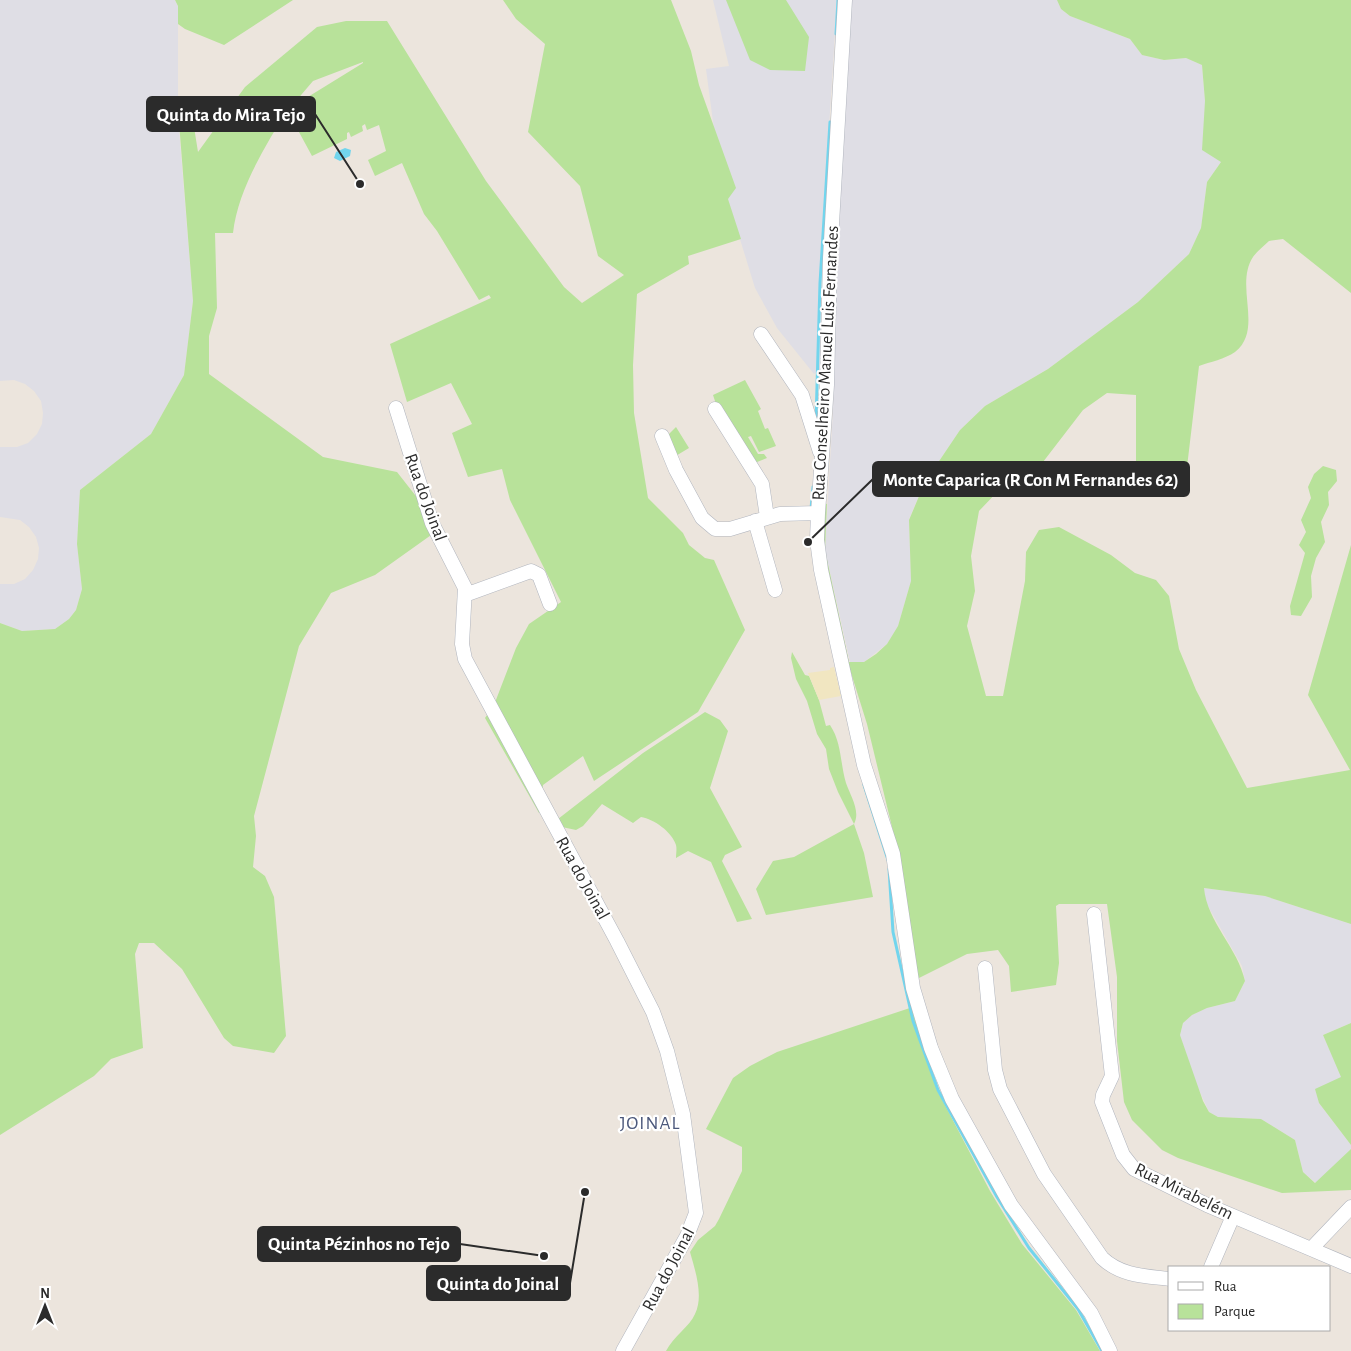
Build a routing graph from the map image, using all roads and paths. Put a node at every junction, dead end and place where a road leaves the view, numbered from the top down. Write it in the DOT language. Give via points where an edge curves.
graph roads {
  1 [pos="845,0"];
  2 [pos="760,334"];
  3 [pos="396,408"];
  4 [pos="715,409"];
  5 [pos="662,436"];
  6 [pos="822,457"];
  7 [pos="818,513"];
  8 [pos="761,519"];
  9 [pos="775,590"];
  10 [pos="465,595"];
  11 [pos="550,604"];
  12 [pos="1094,914"];
  13 [pos="985,968"];
  14 [pos="1351,1207"];
  15 [pos="1233,1216"];
  16 [pos="1311,1249"];
  17 [pos="1211,1266"];
  18 [pos="1351,1266"];
  19 [pos="1168,1280"];
  20 [pos="622,1351"];
  21 [pos="1110,1351"];
  1 -- 6 [label="street, Rua Conselheiro Manuel Luis Fernandes"];
  2 -- 6 [label="street" via="802,395"];
  3 -- 10 [label="street, Rua do Joinal" via="432,523 465,588"];
  4 -- 8 [label="street" via="762,484"];
  5 -- 8 [label="street" via="676,470 707,523 715,529 724,530"];
  6 -- 7 [label="street, Rua Conselheiro Manuel Luis Fernandes"];
  7 -- 8 [label="street" via="794,512"];
  7 -- 21 [label="street, Rua Conselheiro Manuel Luis Fernandes" via="819,556 840,662 864,765 892,854 913,988 931,1048 952,1099 1010,1205 1091,1313"];
  8 -- 9 [label="street"];
  10 -- 11 [label="street" via="531,571 539,576"];
  10 -- 20 [label="street, Rua do Joinal" via="464,659 652,1012 683,1114 696,1213"];
  12 -- 15 [label="street, Rua Mirabelém" via="1112,1076 1102,1102 1123,1155 1139,1172"];
  13 -- 19 [label="street" via="995,1070 1000,1089 1044,1174 1102,1258 1113,1268"];
  14 -- 16 [label="street"];
  15 -- 16 [label="street, Rua Mirabelém"];
  15 -- 17 [label="street"];
  16 -- 18 [label="street, Rua Mirabelém"];
}
